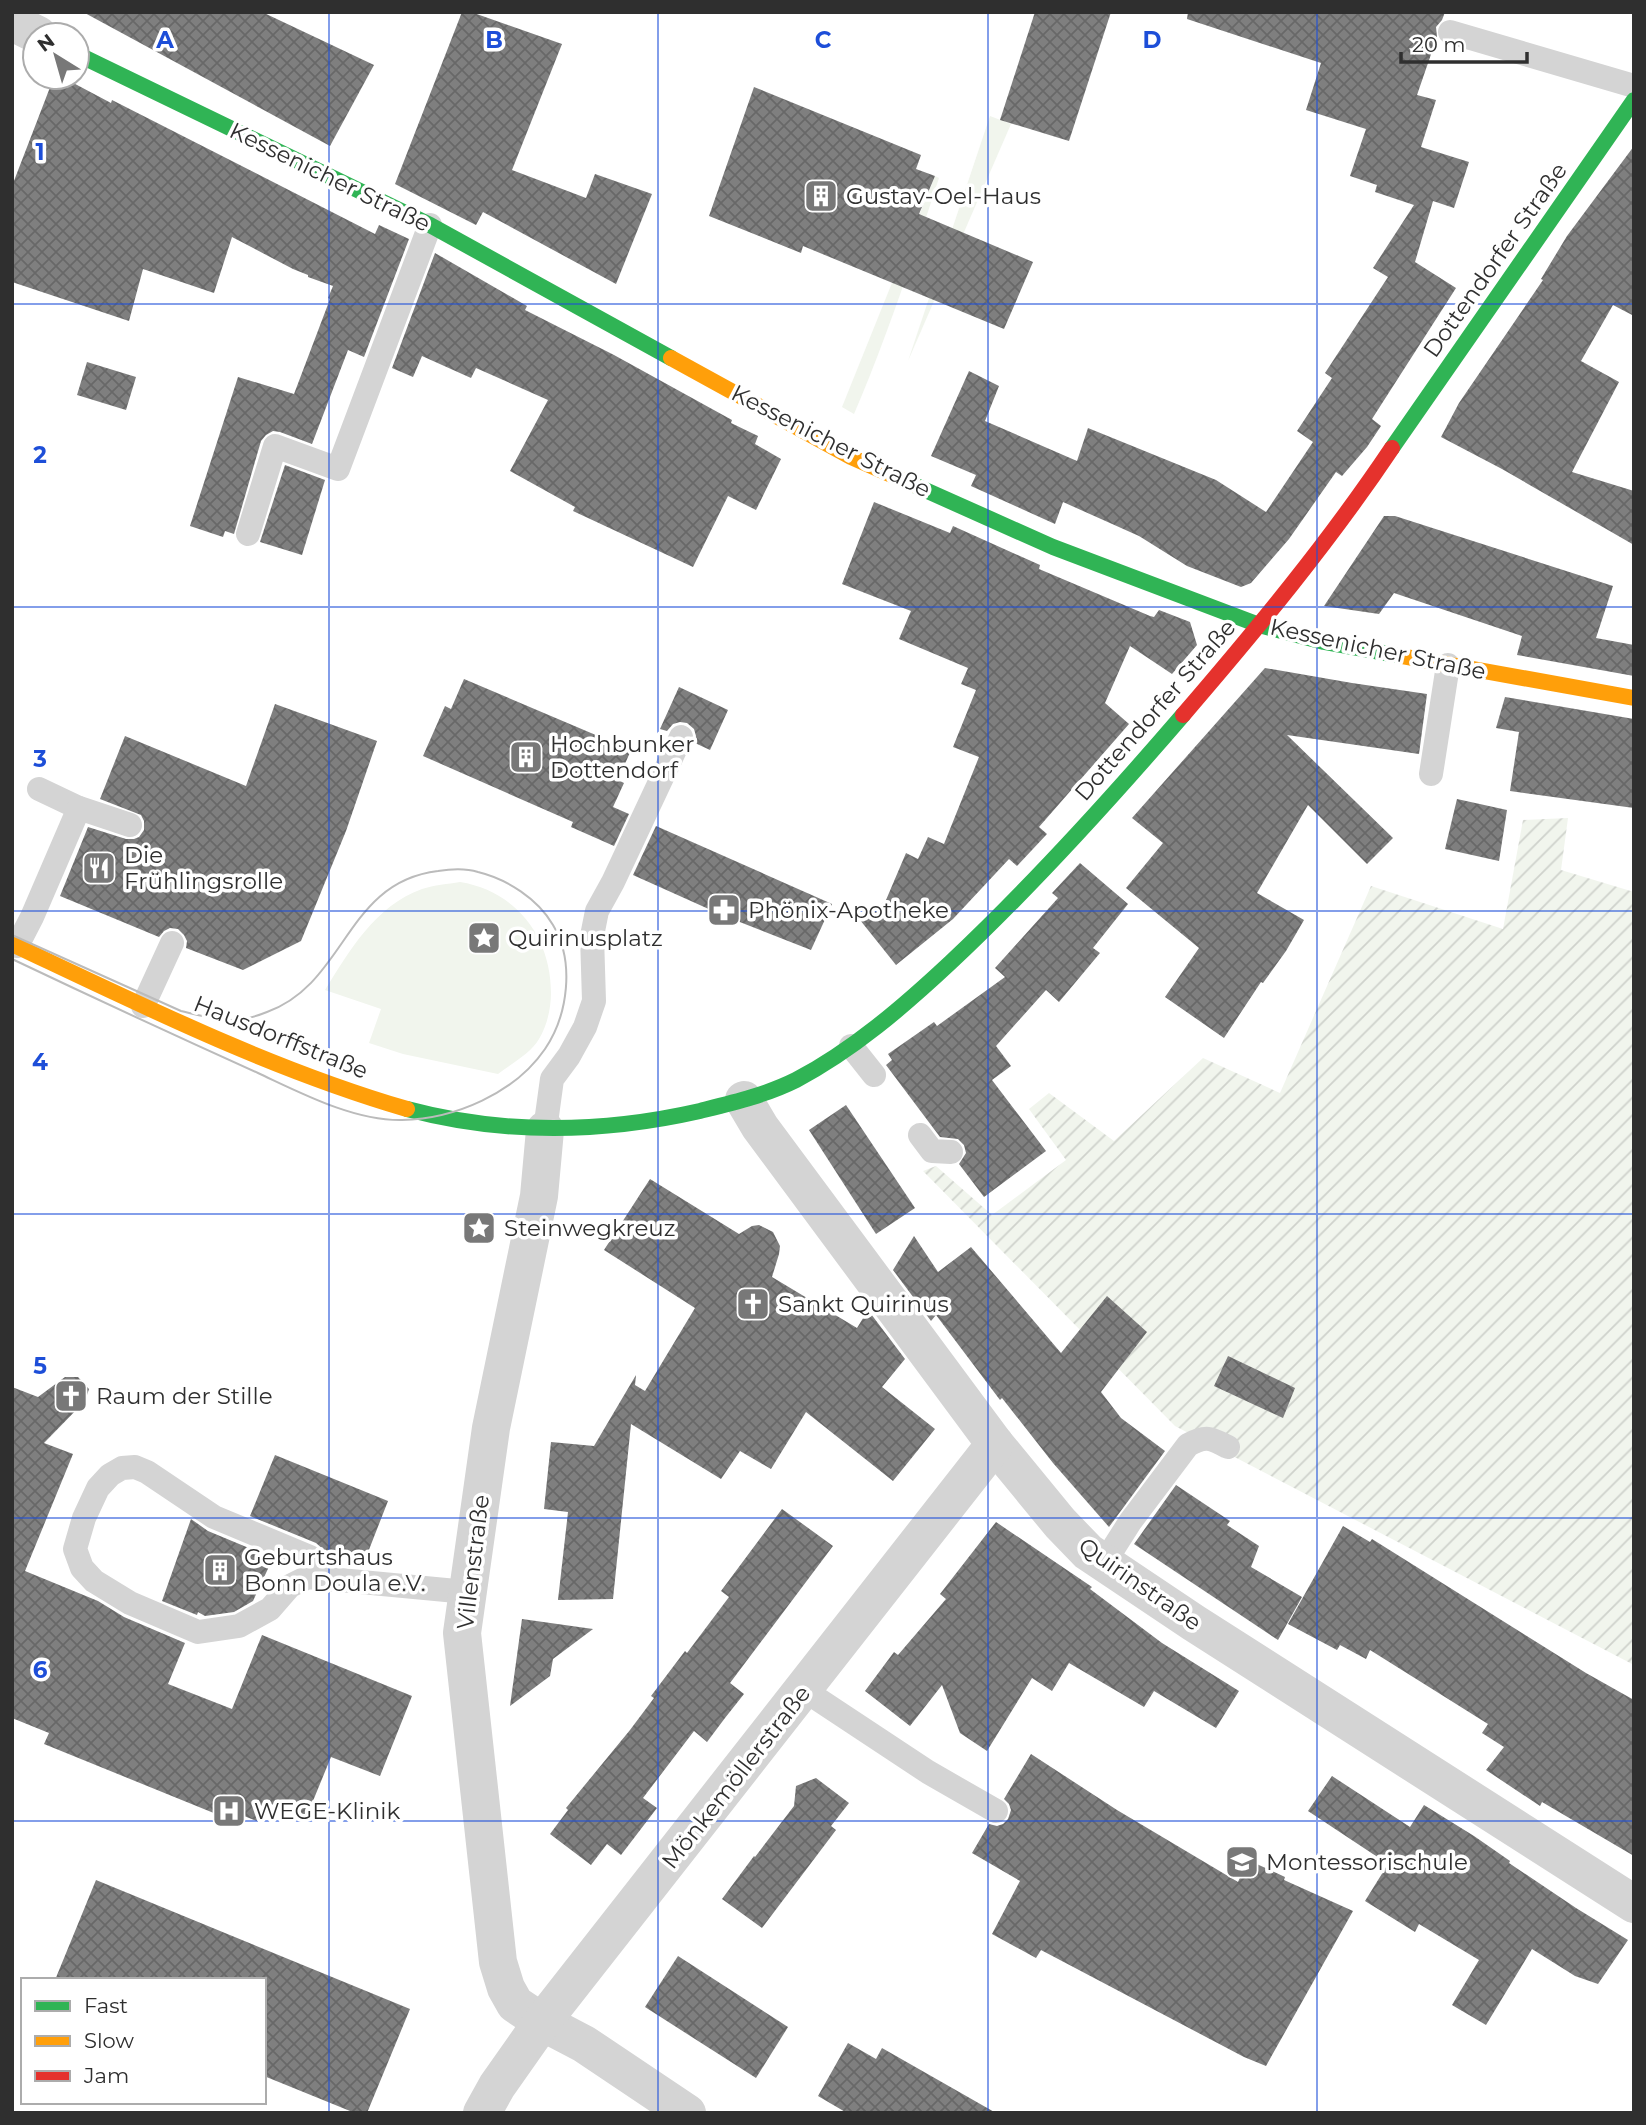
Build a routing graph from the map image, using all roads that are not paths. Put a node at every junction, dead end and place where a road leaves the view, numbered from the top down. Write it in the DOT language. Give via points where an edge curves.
graph roads {
  1 [pos="1450,32"];
  2 [pos="91,61"];
  3 [pos="1634,86"];
  4 [pos="1634,100"];
  5 [pos="430,225"];
  6 [pos="248,534"];
  7 [pos="1259,625"];
  8 [pos="1448,665"];
  9 [pos="1634,698"];
  10 [pos="681,737"];
  11 [pos="1431,774"];
  12 [pos="39,789"];
  13 [pos="79,808"];
  14 [pos="130,825"];
  15 [pos="172,943"];
  16 [pos="15,945"];
  17 [pos="143,1006"];
  18 [pos="851,1046"];
  19 [pos="874,1075"];
  20 [pos="744,1100"];
  21 [pos="545,1130"];
  22 [pos="920,1135"];
  23 [pos="951,1152"];
  24 [pos="995,1444"];
  25 [pos="1228,1447"];
  26 [pos="1104,1563"];
  27 [pos="327,1579"];
  28 [pos="467,1592"];
  29 [pos="804,1690"];
  30 [pos="996,1811"];
  31 [pos="1634,1904"];
  32 [pos="542,2022"];
  33 [pos="482,2113"];
  34 [pos="687,2113"];
  1 -- 3 [label="lane"];
  2 -- 5 [label="main road, Kessenicher Straße"];
  4 -- 7 [label="main road, Dottendorfer Straße" via="1360,494"];
  5 -- 6 [label="lane" via="338,469 275,446"];
  5 -- 7 [label="main road, Kessenicher Straße" via="852,457 1053,547"];
  7 -- 8 [label="main road, Kessenicher Straße"];
  7 -- 18 [label="main road, Dottendorfer Straße" via="1017,899 895,1012"];
  8 -- 9 [label="main road, Kessenicher Straße"];
  8 -- 11 [label="lane"];
  10 -- 21 [label="lane" via="597,911 592,936 594,1001 585,1027 552,1079"];
  12 -- 13 [label="lane"];
  13 -- 14 [label="lane"];
  13 -- 16 [label="lane" via="32,917"];
  15 -- 17 [label="lane"];
  16 -- 17 [label="main road, Hausdorffstraße"];
  17 -- 21 [label="main road, Hausdorffstraße" via="248,1053 430,1117"];
  18 -- 19 [label="lane"];
  18 -- 20 [label="main road, Dottendorfer Straße" via="793,1081"];
  20 -- 21 [label="main road, Dottendorfer Straße" via="643,1120"];
  20 -- 24 [label="street, Quirinstraße"];
  21 -- 28 [label="street, Villenstraße" via="539,1196 491,1428"];
  22 -- 23 [label="lane" via="932,1151"];
  24 -- 26 [label="street, Quirinstraße" via="1060,1523"];
  24 -- 29 [label="street, Mönkemöllerstraße"];
  25 -- 26 [label="lane" via="1211,1438 1188,1446"];
  26 -- 31 [label="street, Quirinstraße"];
  27 -- 27 [label="lane" via="308,1577 290,1586 270,1609 239,1626 198,1632 130,1603 94,1581 82,1568 75,1549 98,1488 122,1468 135,1467 214,1517 310,1557"];
  27 -- 28 [label="lane"];
  28 -- 32 [label="street, Villenstraße" via="462,1633 498,1962 515,2004"];
  29 -- 30 [label="lane"];
  29 -- 32 [label="street, Mönkemöllerstraße"];
  32 -- 33 [label="street, Mönkemöllerstraße"];
  32 -- 34 [label="street, Villenstraße" via="584,2044"];
}
